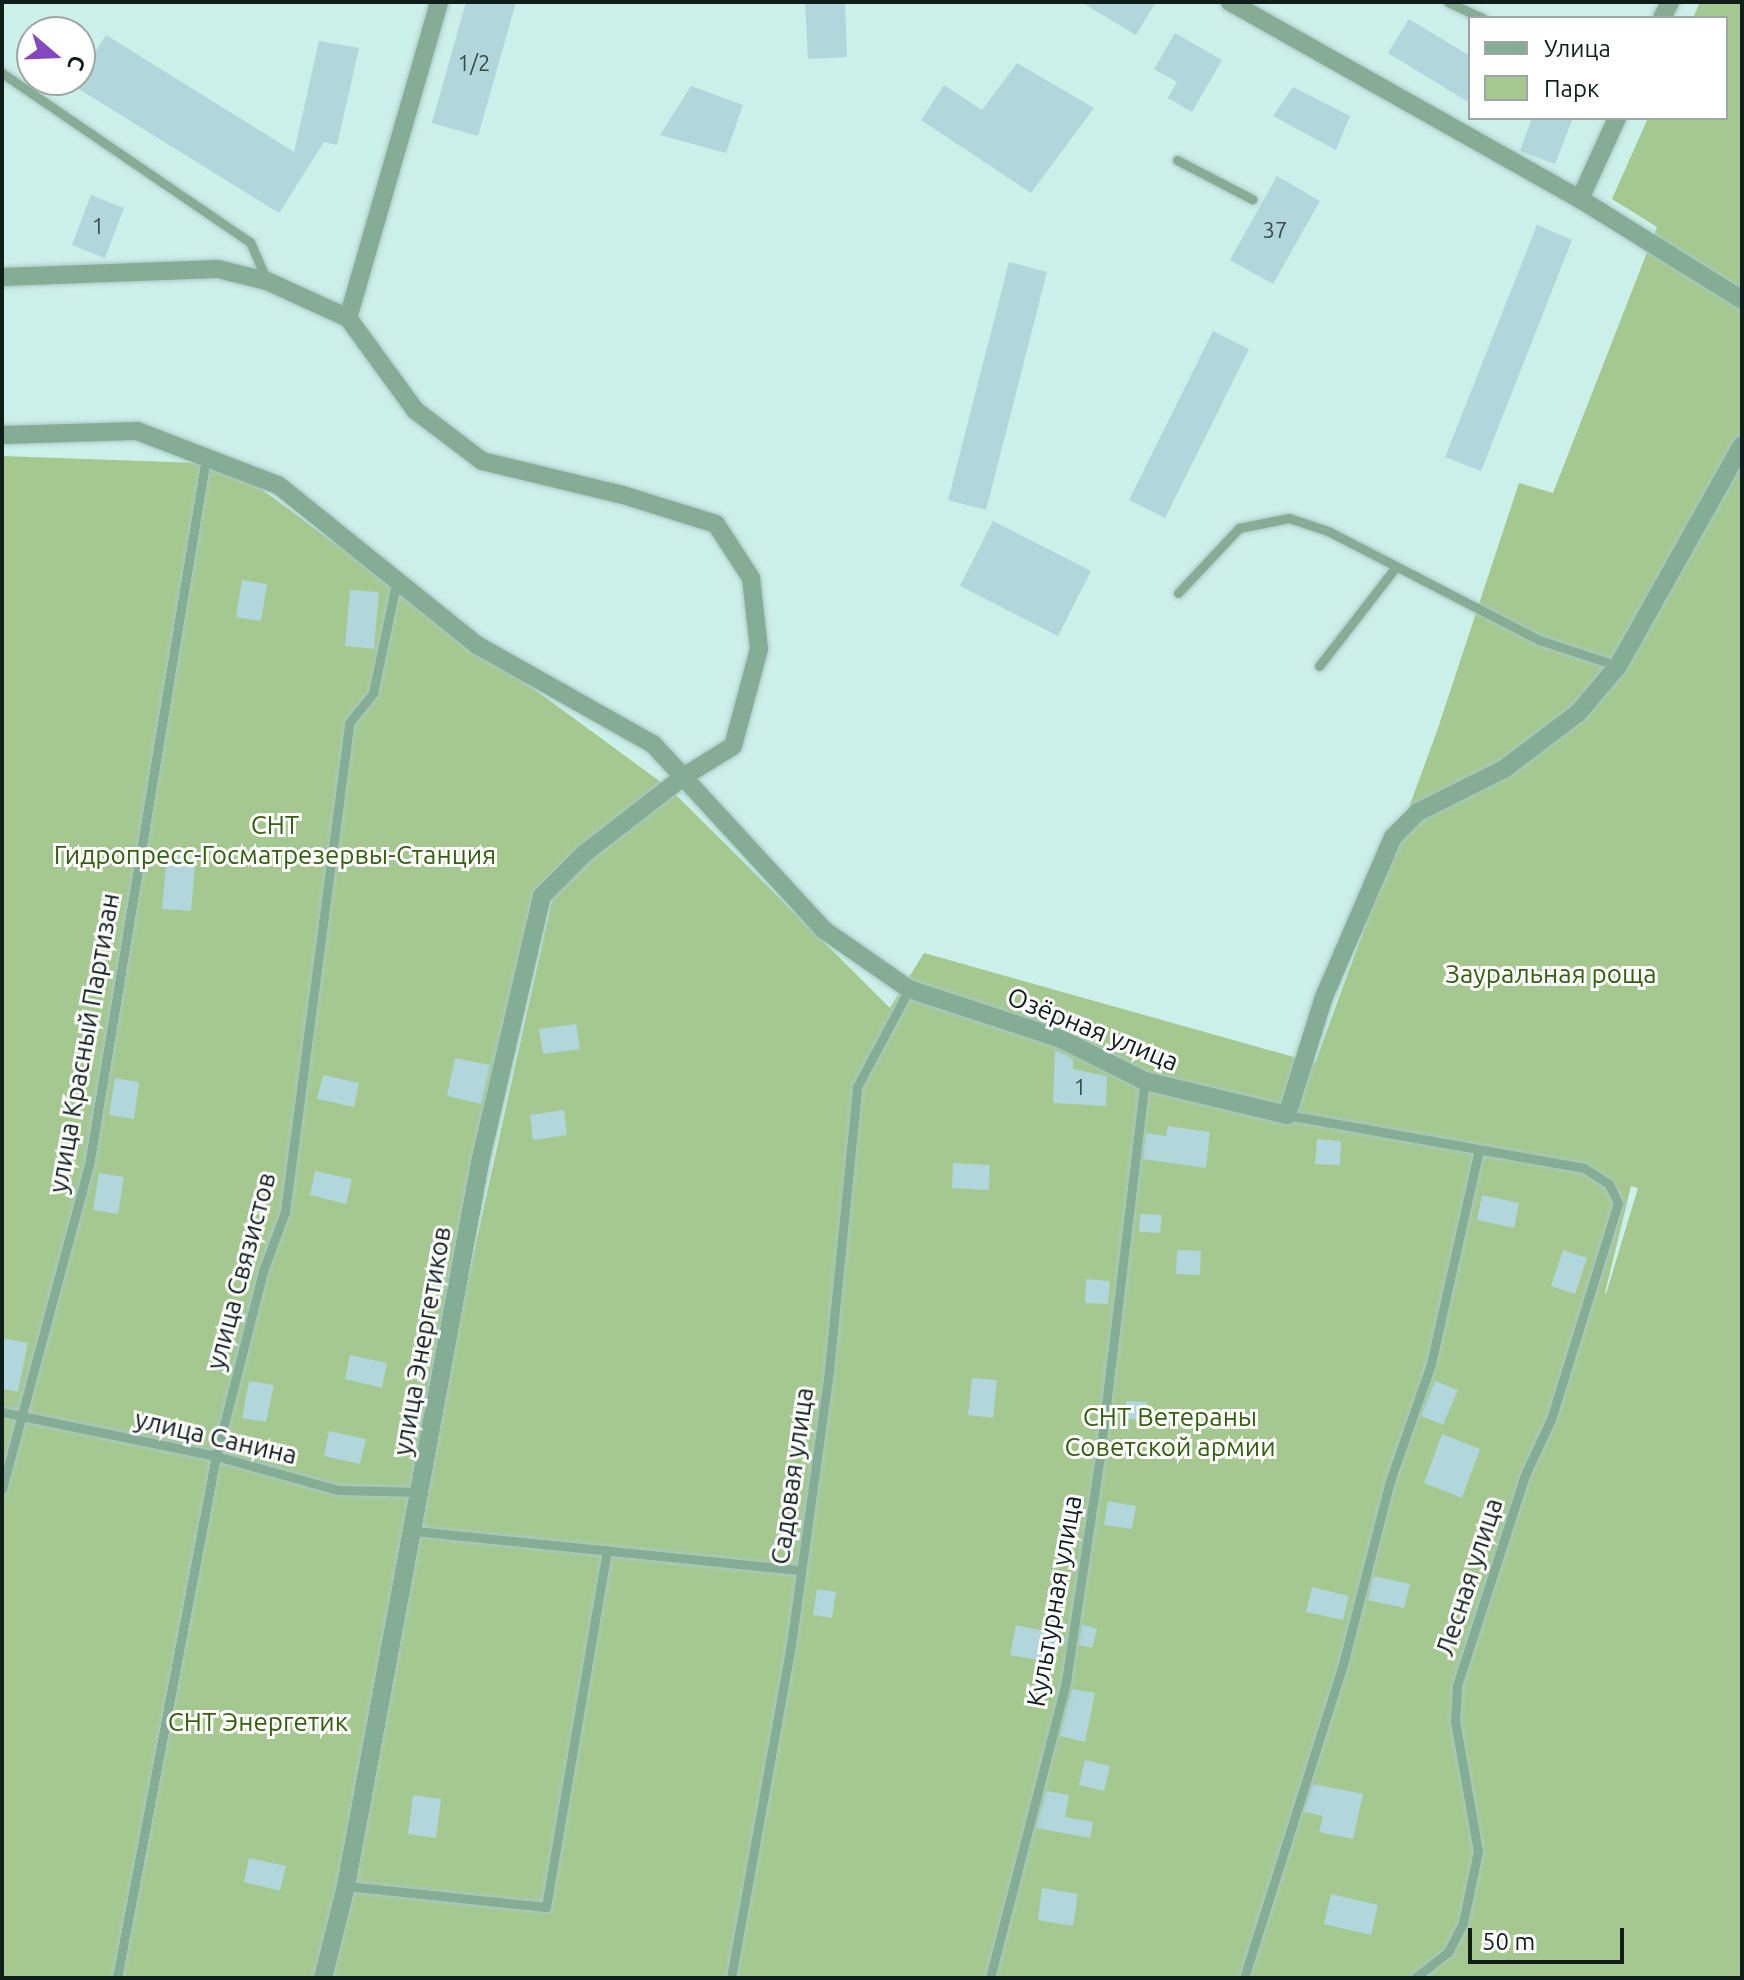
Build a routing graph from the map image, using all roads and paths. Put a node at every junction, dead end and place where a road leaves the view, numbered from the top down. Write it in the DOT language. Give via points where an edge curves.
graph roads {
  1 [pos="439,2"];
  2 [pos="1230,2"];
  3 [pos="1448,2"];
  4 [pos="1478,16"];
  5 [pos="2,73"];
  6 [pos="1616,120"];
  7 [pos="1177,160"];
  8 [pos="1252,199"];
  9 [pos="1580,199"];
  10 [pos="2,277"];
  11 [pos="267,281"];
  12 [pos="1742,300"];
  13 [pos="348,318"];
  14 [pos="2,435"];
  15 [pos="1742,445"];
  16 [pos="207,456"];
  17 [pos="1395,568"];
  18 [pos="397,578"];
  19 [pos="1178,593"];
  20 [pos="1319,666"];
  21 [pos="1618,666"];
  22 [pos="683,777"];
  23 [pos="909,989"];
  24 [pos="1145,1081"];
  25 [pos="1287,1115"];
  26 [pos="1479,1150"];
  27 [pos="1609,1184"];
  28 [pos="2,1412"];
  29 [pos="22,1416"];
  30 [pos="216,1456"];
  31 [pos="2,1489"];
  32 [pos="421,1492"];
  33 [pos="414,1531"];
  34 [pos="607,1550"];
  35 [pos="801,1570"];
  36 [pos="346,1886"];
  37 [pos="117,1978"];
  38 [pos="323,1978"];
  39 [pos="731,1978"];
  40 [pos="990,1978"];
  41 [pos="1244,1978"];
  42 [pos="1415,1978"];
  1 -- 13 [label="street"];
  2 -- 9 [label="street"];
  3 -- 4 [label="lane"];
  5 -- 11 [label="lane" via="250,242"];
  6 -- 9 [label="street"];
  7 -- 8 [label="lane"];
  9 -- 12 [label="street"];
  10 -- 11 [label="street" via="218,269"];
  11 -- 13 [label="street"];
  13 -- 22 [label="street, улица Энергетиков" via="415,410 482,461 716,524 751,578 759,649 733,746"];
  14 -- 16 [label="street, Озёрная улица" via="137,431"];
  15 -- 21 [label="street"];
  16 -- 18 [label="street, Озёрная улица" via="278,485"];
  16 -- 29 [label="lane, улица Красный Партизан" via="89,1165"];
  17 -- 19 [label="lane" via="1328,531 1289,518 1239,528"];
  17 -- 20 [label="lane"];
  17 -- 21 [label="lane" via="1539,640"];
  18 -- 22 [label="street, Озёрная улица" via="477,645 653,744"];
  18 -- 30 [label="lane, улица Связистов" via="373,693 349,723 285,1212 263,1271"];
  21 -- 25 [label="street" via="1578,713 1544,742 1418,812 1393,837 1324,997"];
  22 -- 23 [label="street, Озёрная улица" via="824,930"];
  22 -- 32 [label="street, улица Энергетиков" via="585,853 542,896 480,1163"];
  23 -- 24 [label="street, Озёрная улица" via="1061,1039"];
  23 -- 35 [label="lane, Садовая улица" via="857,1087 829,1370"];
  24 -- 25 [label="street, Озёрная улица"];
  24 -- 40 [label="lane, Культурная улица" via="1100,1456 1066,1681"];
  25 -- 26 [label="lane, Озёрная улица"];
  26 -- 27 [label="lane, Озёрная улица" via="1584,1168"];
  26 -- 41 [label="lane" via="1431,1364 1390,1481 1342,1668"];
  27 -- 42 [label="lane, Лесная улица" via="1618,1203 1613,1229 1457,1685 1455,1721 1478,1851 1463,1923 1448,1952"];
  28 -- 29 [label="lane, улица Санина"];
  29 -- 30 [label="lane, улица Санина"];
  29 -- 31 [label="lane, улица Красный Партизан"];
  30 -- 32 [label="lane, улица Санина" via="338,1490"];
  30 -- 37 [label="lane, улица Связистов"];
  32 -- 33 [label="street, улица Энергетиков"];
  33 -- 34 [label="lane"];
  33 -- 36 [label="street, улица Энергетиков"];
  34 -- 35 [label="lane"];
  34 -- 36 [label="lane" via="546,1907"];
  35 -- 39 [label="lane, Садовая улица" via="750,1892"];
  36 -- 38 [label="street, улица Энергетиков"];
}
